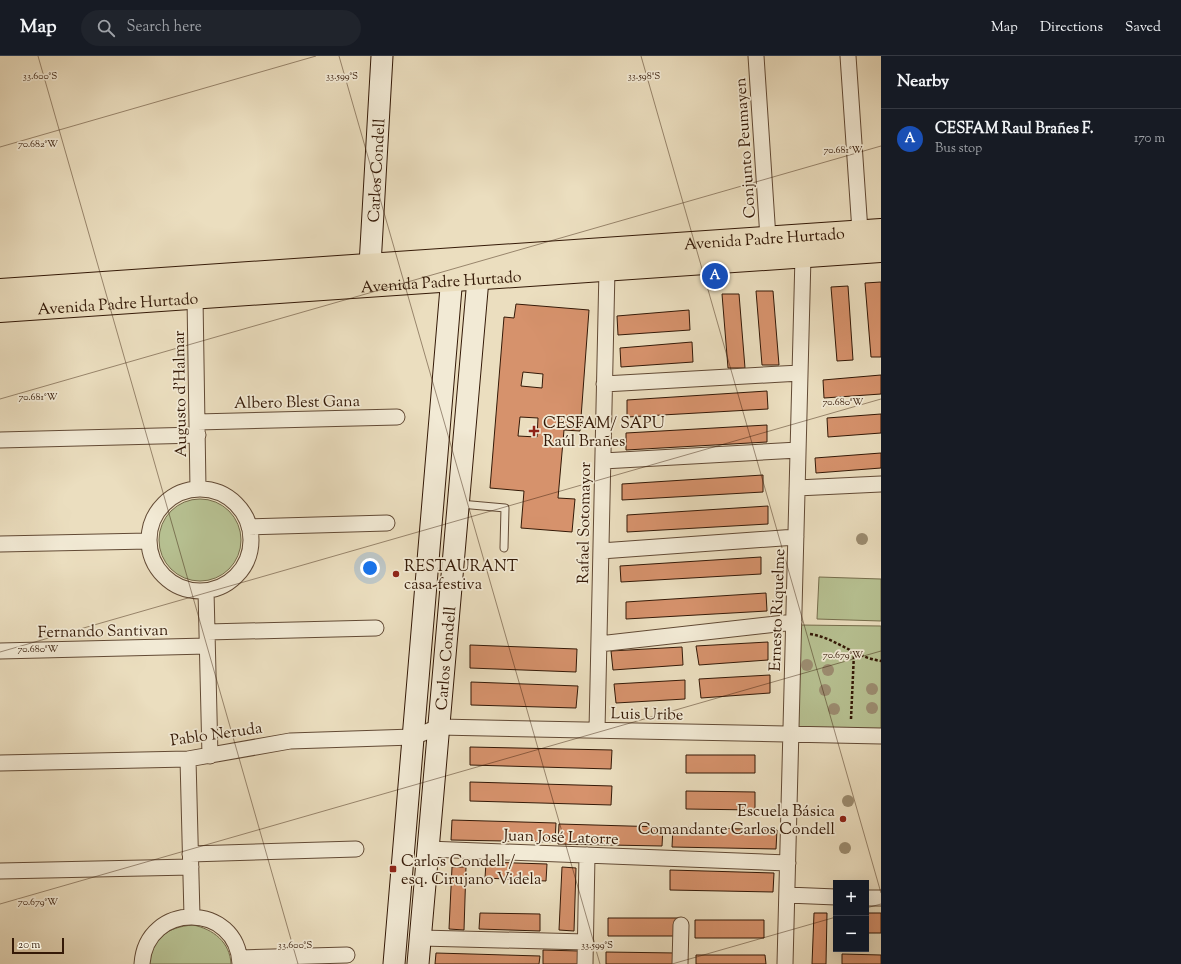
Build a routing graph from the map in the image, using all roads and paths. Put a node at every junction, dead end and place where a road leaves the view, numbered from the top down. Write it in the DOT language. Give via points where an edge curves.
graph roads {
  1 [pos="382,56"];
  2 [pos="756,56"];
  3 [pos="848,56"];
  4 [pos="871,231"];
  5 [pos="768,238"];
  6 [pos="881,251"];
  7 [pos="803,256"];
  8 [pos="464,269"];
  9 [pos="607,269"];
  10 [pos="368,275"];
  11 [pos="0,290"];
  12 [pos="195,298"];
  13 [pos="0,310"];
  14 [pos="800,373"];
  15 [pos="604,384"];
  16 [pos="398,417"];
  17 [pos="197,428"];
  18 [pos="0,440"];
  19 [pos="798,450"];
  20 [pos="603,461"];
  21 [pos="881,484"];
  22 [pos="797,488"];
  23 [pos="198,489"];
  24 [pos="458,504"];
  25 [pos="387,523"];
  26 [pos="249,527"];
  27 [pos="796,537"];
  28 [pos="149,541"];
  29 [pos="0,544"];
  30 [pos="504,548"];
  31 [pos="601,551"];
  32 [pos="206,591"];
  33 [pos="376,628"];
  34 [pos="794,628"];
  35 [pos="207,639"];
  36 [pos="599,644"];
  37 [pos="0,651"];
  38 [pos="854,653"];
  39 [pos="881,661"];
  40 [pos="439,727"];
  41 [pos="597,730"];
  42 [pos="791,734"];
  43 [pos="850,736"];
  44 [pos="881,736"];
  45 [pos="413,737"];
  46 [pos="210,756"];
  47 [pos="188,758"];
  48 [pos="0,763"];
  49 [pos="356,849"];
  50 [pos="428,849"];
  51 [pos="587,855"];
  52 [pos="191,860"];
  53 [pos="788,863"];
  54 [pos="0,871"];
  55 [pos="787,895"];
  56 [pos="833,897"];
  57 [pos="869,898"];
  58 [pos="881,898"];
  59 [pos="192,916"];
  60 [pos="681,925"];
  61 [pos="421,938"];
  62 [pos="586,942"];
  63 [pos="347,955"];
  64 [pos="240,961"];
  65 [pos="142,964"];
  66 [pos="394,964"];
  67 [pos="418,964"];
  68 [pos="585,964"];
  69 [pos="680,964"];
  70 [pos="785,964"];
  1 -- 10 [label="street, Carlos Condell"];
  2 -- 5 [label="street, Conjunto Peumayen"];
  3 -- 4 [label="street"];
  4 -- 5 [label="main road, Avenida Padre Hurtado"];
  5 -- 8 [label="main road, Avenida Padre Hurtado"];
  6 -- 7 [label="main road, Avenida Padre Hurtado"];
  7 -- 9 [label="main road, Avenida Padre Hurtado"];
  7 -- 14 [label="street, Ernesto Riquelme"];
  8 -- 9 [label="main road, Avenida Padre Hurtado"];
  8 -- 10 [label="main road, Avenida Padre Hurtado"];
  8 -- 24 [label="street, Carlos Condell"];
  8 -- 45 [label="street, Carlos Condell"];
  9 -- 15 [label="street, Rafael Sotomayor"];
  10 -- 11 [label="main road, Avenida Padre Hurtado"];
  10 -- 12 [label="main road, Avenida Padre Hurtado"];
  12 -- 13 [label="main road, Avenida Padre Hurtado"];
  12 -- 17 [label="street, Augusto d'Halmar"];
  14 -- 15 [label="street"];
  14 -- 19 [label="street, Ernesto Riquelme"];
  15 -- 20 [label="street, Rafael Sotomayor"];
  16 -- 17 [label="street, Albero Blest Gana"];
  17 -- 18 [label="street, Albero Blest Gana"];
  17 -- 23 [label="street, Augusto d'Halmar"];
  19 -- 20 [label="street"];
  19 -- 22 [label="street, Ernesto Riquelme"];
  20 -- 31 [label="street, Rafael Sotomayor"];
  21 -- 22 [label="street"];
  22 -- 27 [label="street, Ernesto Riquelme"];
  23 -- 26 [label="street" via="217,492 234,502 246,518"];
  23 -- 28 [label="street" via="179,493 163,505 153,521"];
  24 -- 30 [label="lane" via="505,508"];
  24 -- 40 [label="street, Carlos Condell"];
  25 -- 26 [label="street"];
  26 -- 32 [label="street" via="250,549 242,569 226,584"];
  27 -- 31 [label="street"];
  27 -- 34 [label="street, Ernesto Riquelme"];
  28 -- 29 [label="street"];
  28 -- 32 [label="street" via="154,561 166,578 185,588"];
  31 -- 36 [label="street, Rafael Sotomayor"];
  32 -- 35 [label="street"];
  33 -- 35 [label="street, Fernando Santivan"];
  34 -- 36 [label="street"];
  34 -- 38 [label="path" via="841,644"];
  34 -- 42 [label="street, Ernesto Riquelme"];
  35 -- 37 [label="street, Fernando Santivan"];
  35 -- 46 [label="street"];
  36 -- 41 [label="street, Rafael Sotomayor"];
  38 -- 39 [label="path"];
  38 -- 43 [label="path"];
  40 -- 41 [label="street, Luis Uribe"];
  40 -- 45 [label="street, Luis Uribe"];
  40 -- 50 [label="street, Carlos Condell"];
  41 -- 42 [label="street, Luis Uribe"];
  42 -- 43 [label="street, Luis Uribe"];
  42 -- 53 [label="street, Ernesto Riquelme"];
  43 -- 44 [label="street, Luis Uribe"];
  45 -- 46 [label="street, Pablo Neruda" via="290,741"];
  45 -- 66 [label="street, Carlos Condell"];
  46 -- 47 [label="street, Pablo Neruda"];
  47 -- 48 [label="street, Pablo Neruda"];
  47 -- 52 [label="street"];
  49 -- 52 [label="street"];
  50 -- 51 [label="street, Juan José Latorre"];
  50 -- 61 [label="street, Carlos Condell"];
  51 -- 53 [label="street, Juan José Latorre"];
  51 -- 62 [label="street"];
  52 -- 54 [label="street"];
  52 -- 59 [label="street"];
  53 -- 55 [label="street, Ernesto Riquelme"];
  55 -- 56 [label="street"];
  55 -- 70 [label="street, Ernesto Riquelme"];
  57 -- 58 [label="street"];
  59 -- 64 [label="street" via="211,920 224,929 233,940"];
  59 -- 65 [label="street" via="180,917 160,927 146,946"];
  60 -- 69 [label="street"];
  61 -- 62 [label="street"];
  61 -- 67 [label="street, Carlos Condell"];
  62 -- 68 [label="street"];
  63 -- 64 [label="street"];
}
